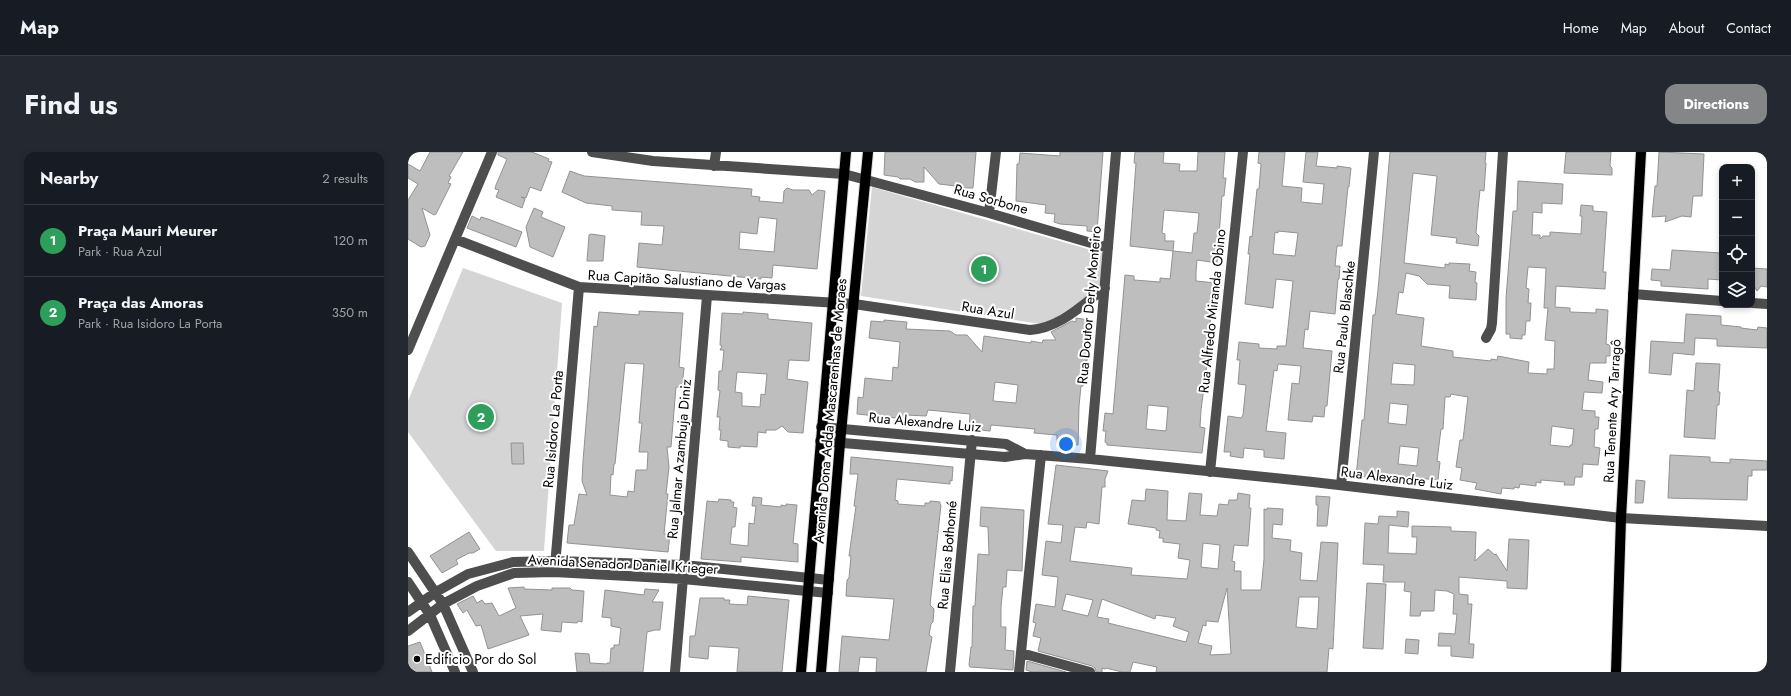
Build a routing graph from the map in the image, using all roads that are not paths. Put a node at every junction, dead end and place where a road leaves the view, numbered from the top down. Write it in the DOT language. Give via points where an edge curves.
graph roads {
  1 [pos="492,152"];
  2 [pos="592,152"];
  3 [pos="716,152"];
  4 [pos="846,152"];
  5 [pos="868,152"];
  6 [pos="996,152"];
  7 [pos="1116,152"];
  8 [pos="1243,152"];
  9 [pos="1374,152"];
  10 [pos="1503,152"];
  11 [pos="1641,152"];
  12 [pos="714,166"];
  13 [pos="844,174"];
  14 [pos="866,179"];
  15 [pos="989,213"];
  16 [pos="456,238"];
  17 [pos="1108,248"];
  18 [pos="579,288"];
  19 [pos="1105,288"];
  20 [pos="1633,294"];
  21 [pos="707,296"];
  22 [pos="1719,300"];
  23 [pos="833,302"];
  24 [pos="1755,303"];
  25 [pos="854,304"];
  26 [pos="1767,304"];
  27 [pos="1486,338"];
  28 [pos="408,350"];
  29 [pos="821,427"];
  30 [pos="842,429"];
  31 [pos="972,440"];
  32 [pos="820,441"];
  33 [pos="840,443"];
  34 [pos="970,454"];
  35 [pos="1025,454"];
  36 [pos="1041,455"];
  37 [pos="1090,459"];
  38 [pos="1210,472"];
  39 [pos="1341,485"];
  40 [pos="1621,518"];
  41 [pos="1767,526"];
  42 [pos="408,552"];
  43 [pos="555,561"];
  44 [pos="684,565"];
  45 [pos="554,572"];
  46 [pos="809,578"];
  47 [pos="683,579"];
  48 [pos="830,580"];
  49 [pos="408,582"];
  50 [pos="808,591"];
  51 [pos="436,592"];
  52 [pos="828,593"];
  53 [pos="422,603"];
  54 [pos="444,604"];
  55 [pos="408,612"];
  56 [pos="430,615"];
  57 [pos="408,631"];
  58 [pos="1021,653"];
  59 [pos="455,672"];
  60 [pos="473,672"];
  61 [pos="675,672"];
  62 [pos="801,672"];
  63 [pos="821,672"];
  64 [pos="950,672"];
  65 [pos="1019,672"];
  66 [pos="1090,672"];
  67 [pos="1616,672"];
  1 -- 16 [label="street"];
  2 -- 12 [label="street"];
  3 -- 12 [label="street"];
  4 -- 13 [label="main road, Avenida Dona Adda Mascarenhas de Moraes"];
  5 -- 14 [label="main road, Avenida Dona Adda Mascarenhas de Moraes"];
  6 -- 15 [label="street"];
  7 -- 17 [label="street, Rua Doutor Derly Monteiro"];
  8 -- 38 [label="street, Rua Alfredo Miranda Obino"];
  9 -- 39 [label="street, Rua Paulo Blaschke"];
  10 -- 27 [label="street" via="1492,323"];
  11 -- 20 [label="main road, Rua Tenente Ary Tarragô"];
  12 -- 13 [label="street"];
  13 -- 14 [label="street"];
  13 -- 23 [label="main road, Avenida Dona Adda Mascarenhas de Moraes"];
  14 -- 15 [label="street, Rua Sorbone"];
  14 -- 25 [label="main road, Avenida Dona Adda Mascarenhas de Moraes"];
  15 -- 17 [label="street, Rua Sorbone"];
  16 -- 18 [label="street, Rua Capitão Salustiano de Vargas"];
  16 -- 28 [label="street"];
  17 -- 19 [label="street, Rua Doutor Derly Monteiro"];
  18 -- 21 [label="street, Rua Capitão Salustiano de Vargas"];
  18 -- 43 [label="street, Rua Isidoro La Porta"];
  19 -- 25 [label="street, Rua Azul" via="1060,322 1047,328 1030,330"];
  19 -- 37 [label="street, Rua Doutor Derly Monteiro"];
  20 -- 22 [label="street"];
  20 -- 40 [label="main road, Rua Tenente Ary Tarragô"];
  21 -- 23 [label="street, Rua Capitão Salustiano de Vargas"];
  21 -- 44 [label="street, Rua Jalmar Azambuja Diniz"];
  23 -- 25 [label="street, Rua Capitão Salustiano de Vargas"];
  23 -- 29 [label="main road, Avenida Dona Adda Mascarenhas de Moraes"];
  24 -- 26 [label="street"];
  25 -- 30 [label="main road, Avenida Dona Adda Mascarenhas de Moraes"];
  29 -- 30 [label="street, Rua Alexandre Luiz"];
  29 -- 32 [label="main road, Avenida Dona Adda Mascarenhas de Moraes"];
  30 -- 31 [label="street, Rua Alexandre Luiz"];
  30 -- 33 [label="main road, Avenida Dona Adda Mascarenhas de Moraes"];
  31 -- 34 [label="street, Rua Elias Bothomé"];
  31 -- 35 [label="street, Rua Alexandre Luiz" via="1006,444"];
  32 -- 33 [label="street, Rua Alexandre Luiz"];
  32 -- 46 [label="main road, Avenida Dona Adda Mascarenhas de Moraes"];
  33 -- 34 [label="street, Rua Alexandre Luiz"];
  33 -- 48 [label="main road, Avenida Dona Adda Mascarenhas de Moraes"];
  34 -- 35 [label="street, Rua Alexandre Luiz" via="1005,457"];
  34 -- 64 [label="street, Rua Elias Bothomé"];
  35 -- 36 [label="street, Rua Alexandre Luiz"];
  36 -- 37 [label="street, Rua Alexandre Luiz"];
  36 -- 58 [label="street"];
  37 -- 38 [label="street, Rua Alexandre Luiz"];
  38 -- 39 [label="street, Rua Alexandre Luiz"];
  39 -- 40 [label="street, Rua Alexandre Luiz"];
  40 -- 41 [label="street, Rua Alexandre Luiz"];
  40 -- 67 [label="main road, Rua Tenente Ary Tarragô"];
  42 -- 51 [label="street"];
  43 -- 44 [label="street, Avenida Senador Daniel Krieger"];
  43 -- 45 [label="street, Rua Isidoro La Porta"];
  43 -- 51 [label="street, Avenida Senador Daniel Krieger" via="513,562 468,574"];
  44 -- 46 [label="street, Avenida Senador Daniel Krieger"];
  44 -- 47 [label="street, Rua Jalmar Azambuja Diniz"];
  45 -- 47 [label="street, Avenida Senador Daniel Krieger"];
  45 -- 54 [label="street, Avenida Senador Daniel Krieger" via="514,573 476,586"];
  46 -- 48 [label="street, Avenida Senador Daniel Krieger"];
  46 -- 50 [label="main road, Avenida Dona Adda Mascarenhas de Moraes"];
  47 -- 50 [label="street, Avenida Senador Daniel Krieger"];
  47 -- 61 [label="street, Rua Jalmar Azambuja Diniz"];
  48 -- 52 [label="main road, Avenida Dona Adda Mascarenhas de Moraes"];
  49 -- 53 [label="street"];
  50 -- 52 [label="street, Avenida Senador Daniel Krieger"];
  50 -- 62 [label="main road, Avenida Dona Adda Mascarenhas de Moraes"];
  51 -- 53 [label="street, Avenida Senador Daniel Krieger"];
  51 -- 54 [label="street"];
  52 -- 63 [label="main road, Avenida Dona Adda Mascarenhas de Moraes"];
  53 -- 55 [label="street, Avenida Senador Daniel Krieger"];
  53 -- 56 [label="street"];
  54 -- 56 [label="street, Avenida Senador Daniel Krieger"];
  54 -- 60 [label="street"];
  56 -- 57 [label="street, Avenida Senador Daniel Krieger"];
  56 -- 59 [label="street"];
  58 -- 65 [label="street"];
  58 -- 66 [label="street"];
}
